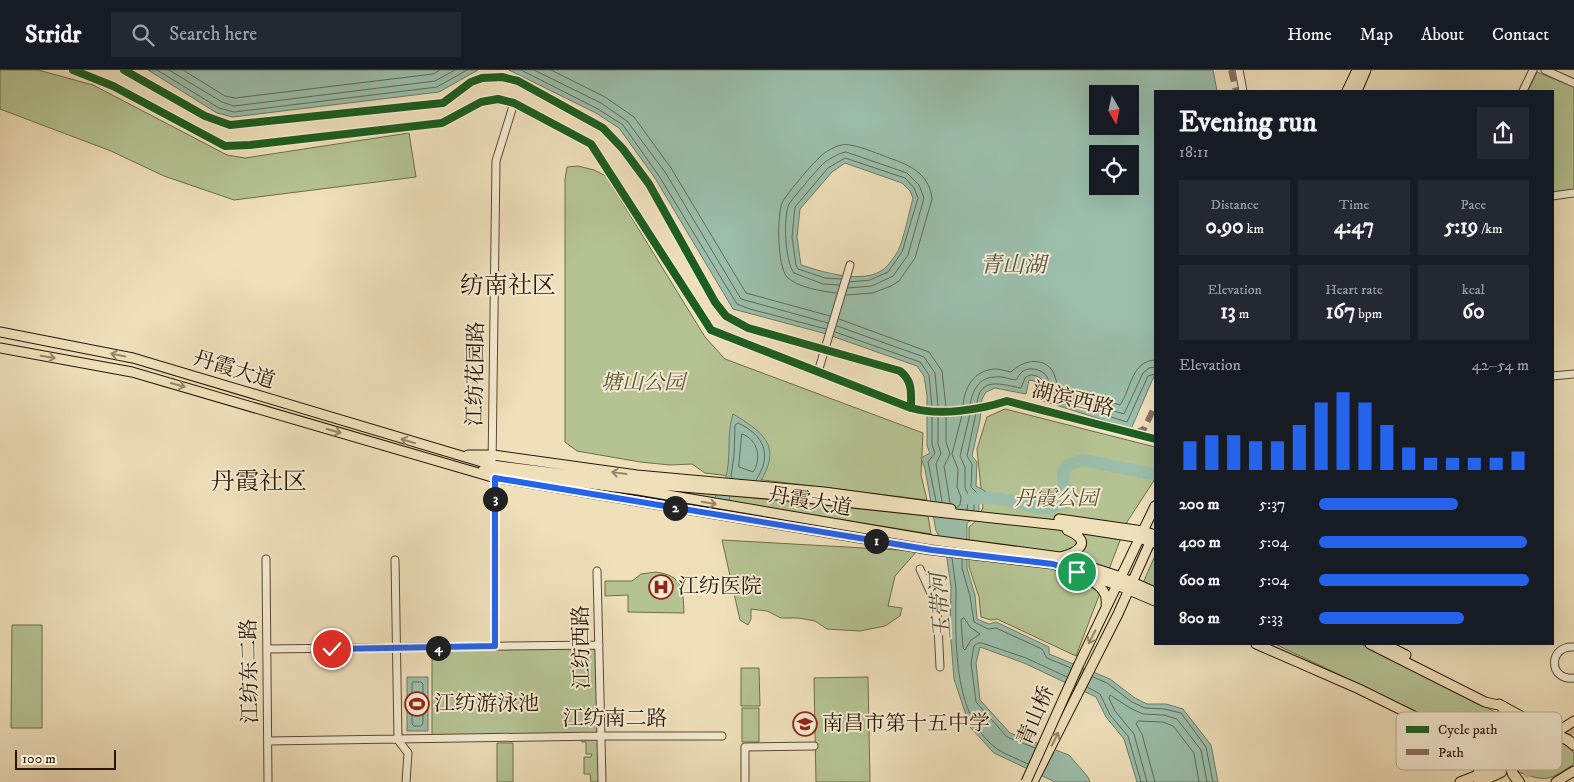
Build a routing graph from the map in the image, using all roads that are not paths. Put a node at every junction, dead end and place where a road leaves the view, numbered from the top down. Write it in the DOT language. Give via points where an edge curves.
graph roads {
  1 [pos="73,70"];
  2 [pos="1239,70"];
  3 [pos="1357,70"];
  4 [pos="1366,70"];
  5 [pos="1532,70"];
  6 [pos="1545,70"];
  7 [pos="1574,83"];
  8 [pos="1243,90"];
  9 [pos="1348,90"];
  10 [pos="1357,90"];
  11 [pos="1523,90"];
  12 [pos="514,103"];
  13 [pos="1574,194"];
  14 [pos="1554,196"];
  15 [pos="850,265"];
  16 [pos="0,332"];
  17 [pos="0,348"];
  18 [pos="818,372"];
  19 [pos="1574,374"];
  20 [pos="1554,376"];
  21 [pos="1154,439"];
  22 [pos="455,455"];
  23 [pos="492,455"];
  24 [pos="494,471"];
  25 [pos="1154,508"];
  26 [pos="928,509"];
  27 [pos="1154,509"];
  28 [pos="979,515"];
  29 [pos="1058,526"];
  30 [pos="1121,528"];
  31 [pos="1141,535"];
  32 [pos="1154,537"];
  33 [pos="982,551"];
  34 [pos="1060,557"];
  35 [pos="266,560"];
  36 [pos="395,560"];
  37 [pos="920,569"];
  38 [pos="597,571"];
  39 [pos="1077,572"];
  40 [pos="1119,581"];
  41 [pos="1131,586"];
  42 [pos="1154,592"];
  43 [pos="1154,602"];
  44 [pos="1154,603"];
  45 [pos="1106,610"];
  46 [pos="1118,614"];
  47 [pos="599,645"];
  48 [pos="1258,645"];
  49 [pos="1269,645"];
  50 [pos="1372,645"];
  51 [pos="1386,645"];
  52 [pos="495,646"];
  53 [pos="1574,647"];
  54 [pos="396,648"];
  55 [pos="267,649"];
  56 [pos="940,667"];
  57 [pos="1574,678"];
  58 [pos="1503,706"];
  59 [pos="1406,712"];
  60 [pos="1411,712"];
  61 [pos="1503,712"];
  62 [pos="1514,712"];
  63 [pos="1574,721"];
  64 [pos="1562,729"];
  65 [pos="601,736"];
  66 [pos="722,736"];
  67 [pos="1562,737"];
  68 [pos="398,740"];
  69 [pos="268,742"];
  70 [pos="1574,745"];
  71 [pos="814,746"];
  72 [pos="1495,770"];
  73 [pos="1512,770"];
  74 [pos="1574,771"];
  75 [pos="1501,772"];
  76 [pos="1478,778"];
  77 [pos="268,782"];
  78 [pos="406,782"];
  79 [pos="602,782"];
  80 [pos="745,782"];
  81 [pos="1026,782"];
  82 [pos="1033,782"];
  83 [pos="1460,782"];
  84 [pos="1520,782"];
  85 [pos="1556,782"];
  1 -- 12 [label="street" via="113,86 225,146 442,123 481,102 498,99"];
  2 -- 8 [label="street"];
  3 -- 9 [label="main road"];
  4 -- 10 [label="main road"];
  5 -- 11 [label="street"];
  6 -- 7 [label="street"];
  12 -- 18 [label="street, 湖滨西路" via="592,144 710,330"];
  12 -- 23 [label="street, 江纺花园路" via="496,161"];
  13 -- 14 [label="street"];
  15 -- 18 [label="street"];
  22 -- 16 [label="main road, 丹霞大道, one-way" via="134,358"];
  17 -- 24 [label="main road, 丹霞大道, one-way" via="132,372 453,466"];
  18 -- 21 [label="street, 湖滨西路" via="923,411 983,409 1007,401"];
  19 -- 20 [label="street"];
  22 -- 23 [label="main road, 丹霞大道"];
  22 -- 24 [label="main road, 丹霞大道"];
  23 -- 24 [label="street, 江纺花园路"];
  26 -- 23 [label="main road, 丹霞大道, one-way" via="824,492 637,475"];
  24 -- 26 [label="main road, 丹霞大道"];
  24 -- 33 [label="main road, 丹霞大道, one-way" via="638,490"];
  24 -- 33 [label="main road, 丹霞大道" via="932,550"];
  24 -- 52 [label="street, 江纺花园路"];
  25 -- 30 [label="main road" via="1140,524"];
  26 -- 28 [label="main road, 丹霞大道"];
  27 -- 31 [label="main road, 青山桥"];
  28 -- 29 [label="main road, 丹霞大道"];
  28 -- 30 [label="main road, 丹霞大道" via="1058,519"];
  29 -- 31 [label="main road, 丹霞大道"];
  29 -- 34 [label="main road" via="1077,534 1082,543 1076,552"];
  30 -- 31 [label="main road, 丹霞大道"];
  31 -- 32 [label="main road, 丹霞大道"];
  31 -- 40 [label="main road, 青山桥"];
  32 -- 41 [label="main road, 青山桥"];
  33 -- 34 [label="main road, 丹霞大道"];
  33 -- 39 [label="main road, 丹霞大道" via="1053,564"];
  34 -- 40 [label="main road, 丹霞大道"];
  35 -- 55 [label="street, 江纺东二路"];
  36 -- 54 [label="street"];
  37 -- 56 [label="street" via="937,607"];
  38 -- 47 [label="street, 江纺西路"];
  39 -- 40 [label="main road, 丹霞大道"];
  39 -- 45 [label="main road" via="1100,586 1107,598"];
  40 -- 41 [label="main road, 丹霞大道"];
  40 -- 45 [label="main road, 青山桥"];
  41 -- 42 [label="main road, 丹霞大道"];
  41 -- 43 [label="main road, 丹霞大道"];
  41 -- 46 [label="main road, 青山桥"];
  44 -- 46 [label="main road" via="1131,601"];
  45 -- 81 [label="main road, 青山桥, one-way, bridge"];
  82 -- 46 [label="main road, 青山桥, one-way"];
  47 -- 52 [label="street"];
  47 -- 65 [label="street, 江纺西路"];
  48 -- 59 [label="main road"];
  49 -- 60 [label="main road"];
  50 -- 58 [label="main road" via="1485,702"];
  51 -- 58 [label="main road"];
  52 -- 54 [label="street"];
  53 -- 57 [label="street" via="1561,650 1555,665 1561,676"];
  54 -- 55 [label="street"];
  54 -- 68 [label="street"];
  55 -- 69 [label="street, 江纺东二路"];
  58 -- 61 [label="main road"];
  58 -- 62 [label="main road"];
  63 -- 64 [label="main road"];
  65 -- 66 [label="street, 江纺南二路"];
  65 -- 68 [label="street, 江纺南二路"];
  65 -- 79 [label="street, 江纺西路"];
  67 -- 70 [label="highway"];
  68 -- 69 [label="street, 江纺南二路"];
  68 -- 78 [label="street" via="408,753"];
  69 -- 77 [label="street, 江纺东二路"];
  71 -- 80 [label="street" via="745,747"];
  72 -- 76 [label="main road"];
  73 -- 84 [label="highway"];
  74 -- 85 [label="main road"];
  75 -- 76 [label="highway"];
  76 -- 83 [label="main road"];
}
